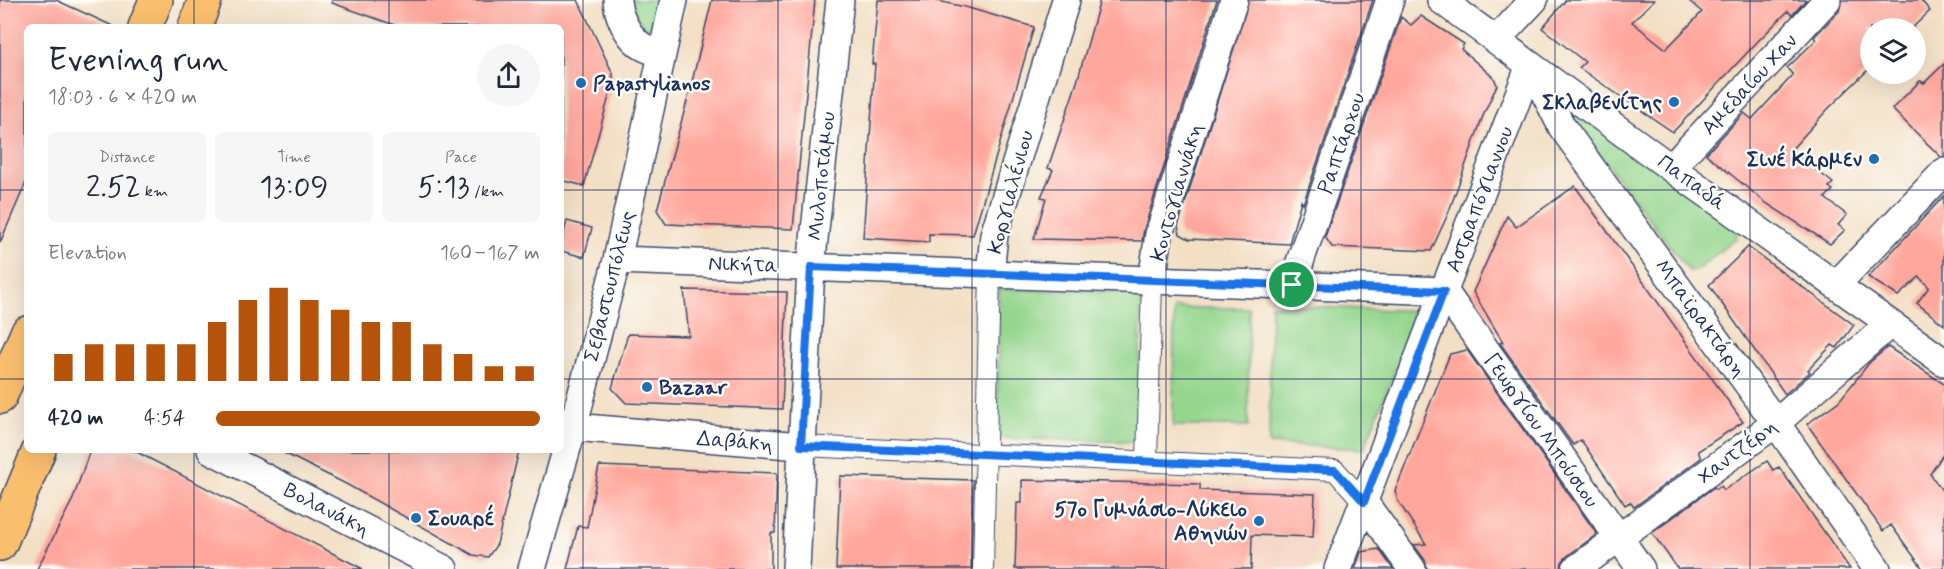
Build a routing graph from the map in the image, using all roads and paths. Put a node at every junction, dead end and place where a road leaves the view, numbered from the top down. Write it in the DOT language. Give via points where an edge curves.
graph roads {
  1 [pos="156,0"];
  2 [pos="205,0"];
  3 [pos="617,0"];
  4 [pos="674,0"];
  5 [pos="840,0"];
  6 [pos="1066,0"];
  7 [pos="1234,0"];
  8 [pos="1390,0"];
  9 [pos="1441,0"];
  10 [pos="1534,0"];
  11 [pos="1827,0"];
  12 [pos="147,24"];
  13 [pos="196,24"];
  14 [pos="1497,39"];
  15 [pos="662,55"];
  16 [pos="1530,65"];
  17 [pos="1671,168"];
  18 [pos="1944,172"];
  19 [pos="617,260"];
  20 [pos="811,267"];
  21 [pos="990,274"];
  22 [pos="1152,280"];
  23 [pos="1292,285"];
  24 [pos="1836,285"];
  25 [pos="1444,291"];
  26 [pos="1890,324"];
  27 [pos="24,340"];
  28 [pos="1944,362"];
  29 [pos="1,393"];
  30 [pos="1776,423"];
  31 [pos="567,424"];
  32 [pos="801,446"];
  33 [pos="38,453"];
  34 [pos="217,453"];
  35 [pos="560,453"];
  36 [pos="986,454"];
  37 [pos="1147,461"];
  38 [pos="1364,502"];
  39 [pos="1619,538"];
  40 [pos="0,544"];
  41 [pos="444,569"];
  42 [pos="532,569"];
  43 [pos="796,569"];
  44 [pos="982,569"];
  45 [pos="1338,569"];
  46 [pos="1412,569"];
  47 [pos="1576,569"];
  48 [pos="1641,569"];
  49 [pos="1877,569"];
  1 -- 12 [label="main road"];
  2 -- 13 [label="main road"];
  3 -- 15 [label="street" via="625,27 640,44"];
  4 -- 15 [label="street, Σεβαστουπόλεως"];
  5 -- 20 [label="street, Μυλοποτάμου"];
  6 -- 21 [label="street, Κοργιαλένιου" via="994,235"];
  7 -- 22 [label="street, Κοντογιαννάκη" via="1159,234"];
  8 -- 23 [label="street, Ραπτάρχου"];
  9 -- 14 [label="street, Παπαδά"];
  10 -- 14 [label="street"];
  11 -- 17 [label="street, Αμεδαίου Χαν"];
  14 -- 16 [label="street, Παπαδά"];
  15 -- 19 [label="street, Σεβαστουπόλεως"];
  16 -- 17 [label="street, Παπαδά"];
  16 -- 25 [label="street, Αστραπόγιαννου"];
  16 -- 30 [label="street, Μπαϊρακτάρη" via="1562,127"];
  17 -- 24 [label="street, Παπαδά"];
  18 -- 24 [label="street"];
  19 -- 20 [label="street, Νικήτα"];
  19 -- 31 [label="street, Σεβαστουπόλεως"];
  20 -- 21 [label="street, Νικήτα"];
  20 -- 32 [label="street, Μυλοποτάμου"];
  21 -- 22 [label="street, Νικήτα"];
  21 -- 36 [label="street, Κοργιαλένιου"];
  22 -- 23 [label="street, Νικήτα"];
  22 -- 37 [label="street, Κοντογιαννάκη"];
  23 -- 25 [label="street, Νικήτα"];
  24 -- 26 [label="street, Παπαδά"];
  25 -- 38 [label="street, Αστραπόγιαννου"];
  25 -- 39 [label="street, Γεωργίου Μπούσιου"];
  26 -- 28 [label="street, Παπαδά"];
  26 -- 30 [label="street, Χαντζέρη"];
  27 -- 29 [label="main road"];
  30 -- 39 [label="street, Χαντζέρη"];
  30 -- 49 [label="street, Μπαϊρακτάρη"];
  31 -- 32 [label="street, Δαβάκη"];
  32 -- 36 [label="street, Δαβάκη"];
  32 -- 43 [label="street, Μυλοποτάμου"];
  33 -- 40 [label="main road"];
  34 -- 41 [label="street, Βολανάκη"];
  35 -- 42 [label="street, Σεβαστουπόλεως"];
  36 -- 37 [label="street, Δαβάκη"];
  36 -- 44 [label="street, Κοργιαλένιου"];
  37 -- 38 [label="street, Δαβάκη" via="1335,470"];
  38 -- 45 [label="street, Αστραπόγιαννου"];
  38 -- 46 [label="street"];
  39 -- 47 [label="street, Χαντζέρη"];
  39 -- 48 [label="street, Γεωργίου Μπούσιου"];
}
